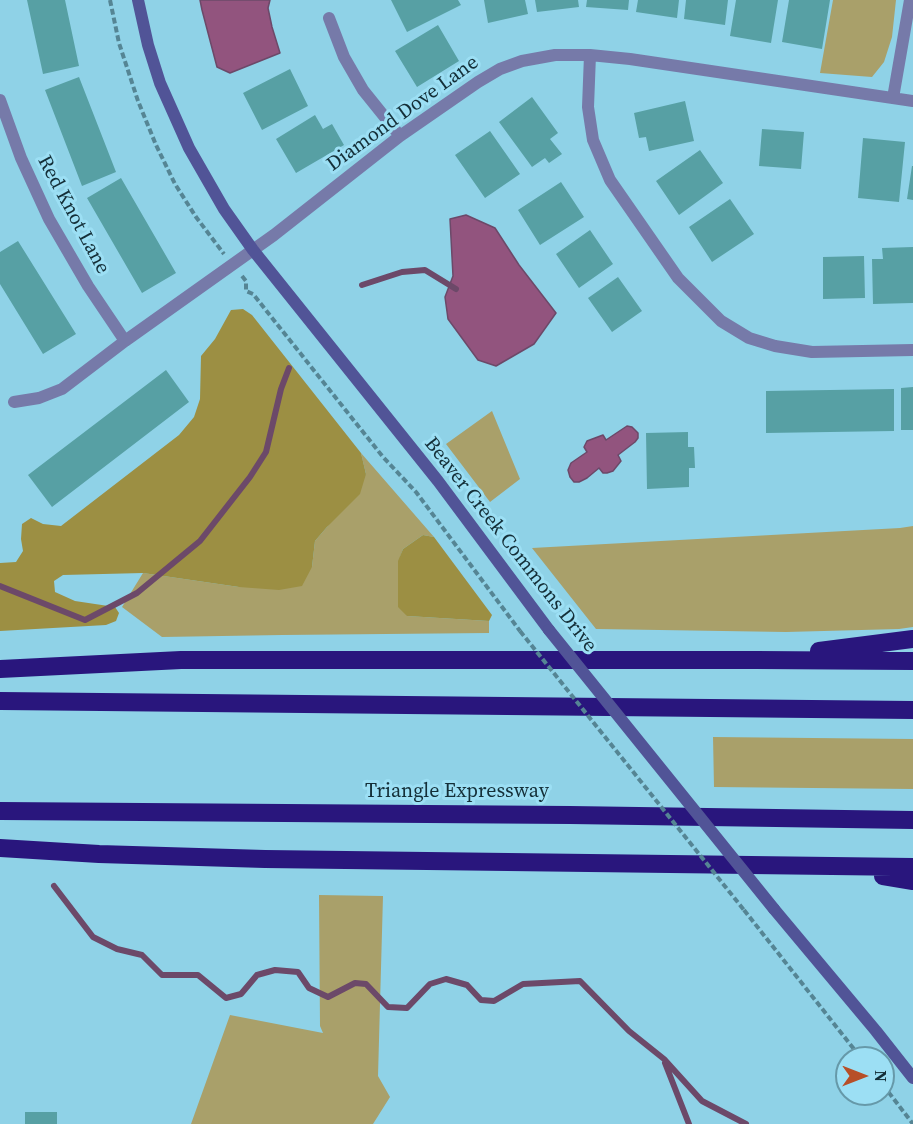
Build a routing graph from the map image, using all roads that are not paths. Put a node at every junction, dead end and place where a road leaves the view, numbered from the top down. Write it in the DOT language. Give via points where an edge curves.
graph roads {
  1 [pos="138,0"];
  2 [pos="910,0"];
  3 [pos="329,18"];
  4 [pos="590,55"];
  5 [pos="893,98"];
  6 [pos="0,100"];
  7 [pos="913,101"];
  8 [pos="3,119"];
  9 [pos="400,136"];
  10 [pos="253,250"];
  11 [pos="125,341"];
  12 [pos="913,350"];
  13 [pos="14,402"];
  14 [pos="913,639"];
  15 [pos="758,660"];
  16 [pos="913,661"];
  17 [pos="0,669"];
  18 [pos="0,701"];
  19 [pos="913,710"];
  20 [pos="0,811"];
  21 [pos="913,820"];
  22 [pos="0,848"];
  23 [pos="831,867"];
  24 [pos="913,867"];
  25 [pos="913,881"];
  26 [pos="913,1078"];
  1 -- 10 [label="street, Beaver Creek Commons Drive" via="160,83 189,148"];
  2 -- 5 [label="street"];
  3 -- 9 [label="street" via="358,82"];
  4 -- 5 [label="street, Diamond Dove Lane"];
  4 -- 9 [label="street, Diamond Dove Lane" via="555,55 500,69"];
  4 -- 12 [label="street" via="588,107 593,140 610,180 678,278 721,321 749,338 812,352"];
  5 -- 7 [label="street, Diamond Dove Lane"];
  6 -- 8 [label="street, Red Knot Lane"];
  8 -- 11 [label="street, Red Knot Lane" via="49,219"];
  9 -- 10 [label="street, Diamond Dove Lane"];
  10 -- 11 [label="street, Diamond Dove Lane"];
  10 -- 26 [label="street, Beaver Creek Commons Drive, bridge" via="438,482 549,630"];
  11 -- 13 [label="street, Diamond Dove Lane" via="62,389"];
  14 -- 15 [label="highway"];
  15 -- 16 [label="highway"];
  15 -- 17 [label="highway" via="181,660"];
  18 -- 19 [label="highway"];
  20 -- 21 [label="highway, Triangle Expressway"];
  22 -- 23 [label="highway" via="265,859"];
  23 -- 24 [label="highway"];
  23 -- 25 [label="highway"];
}
